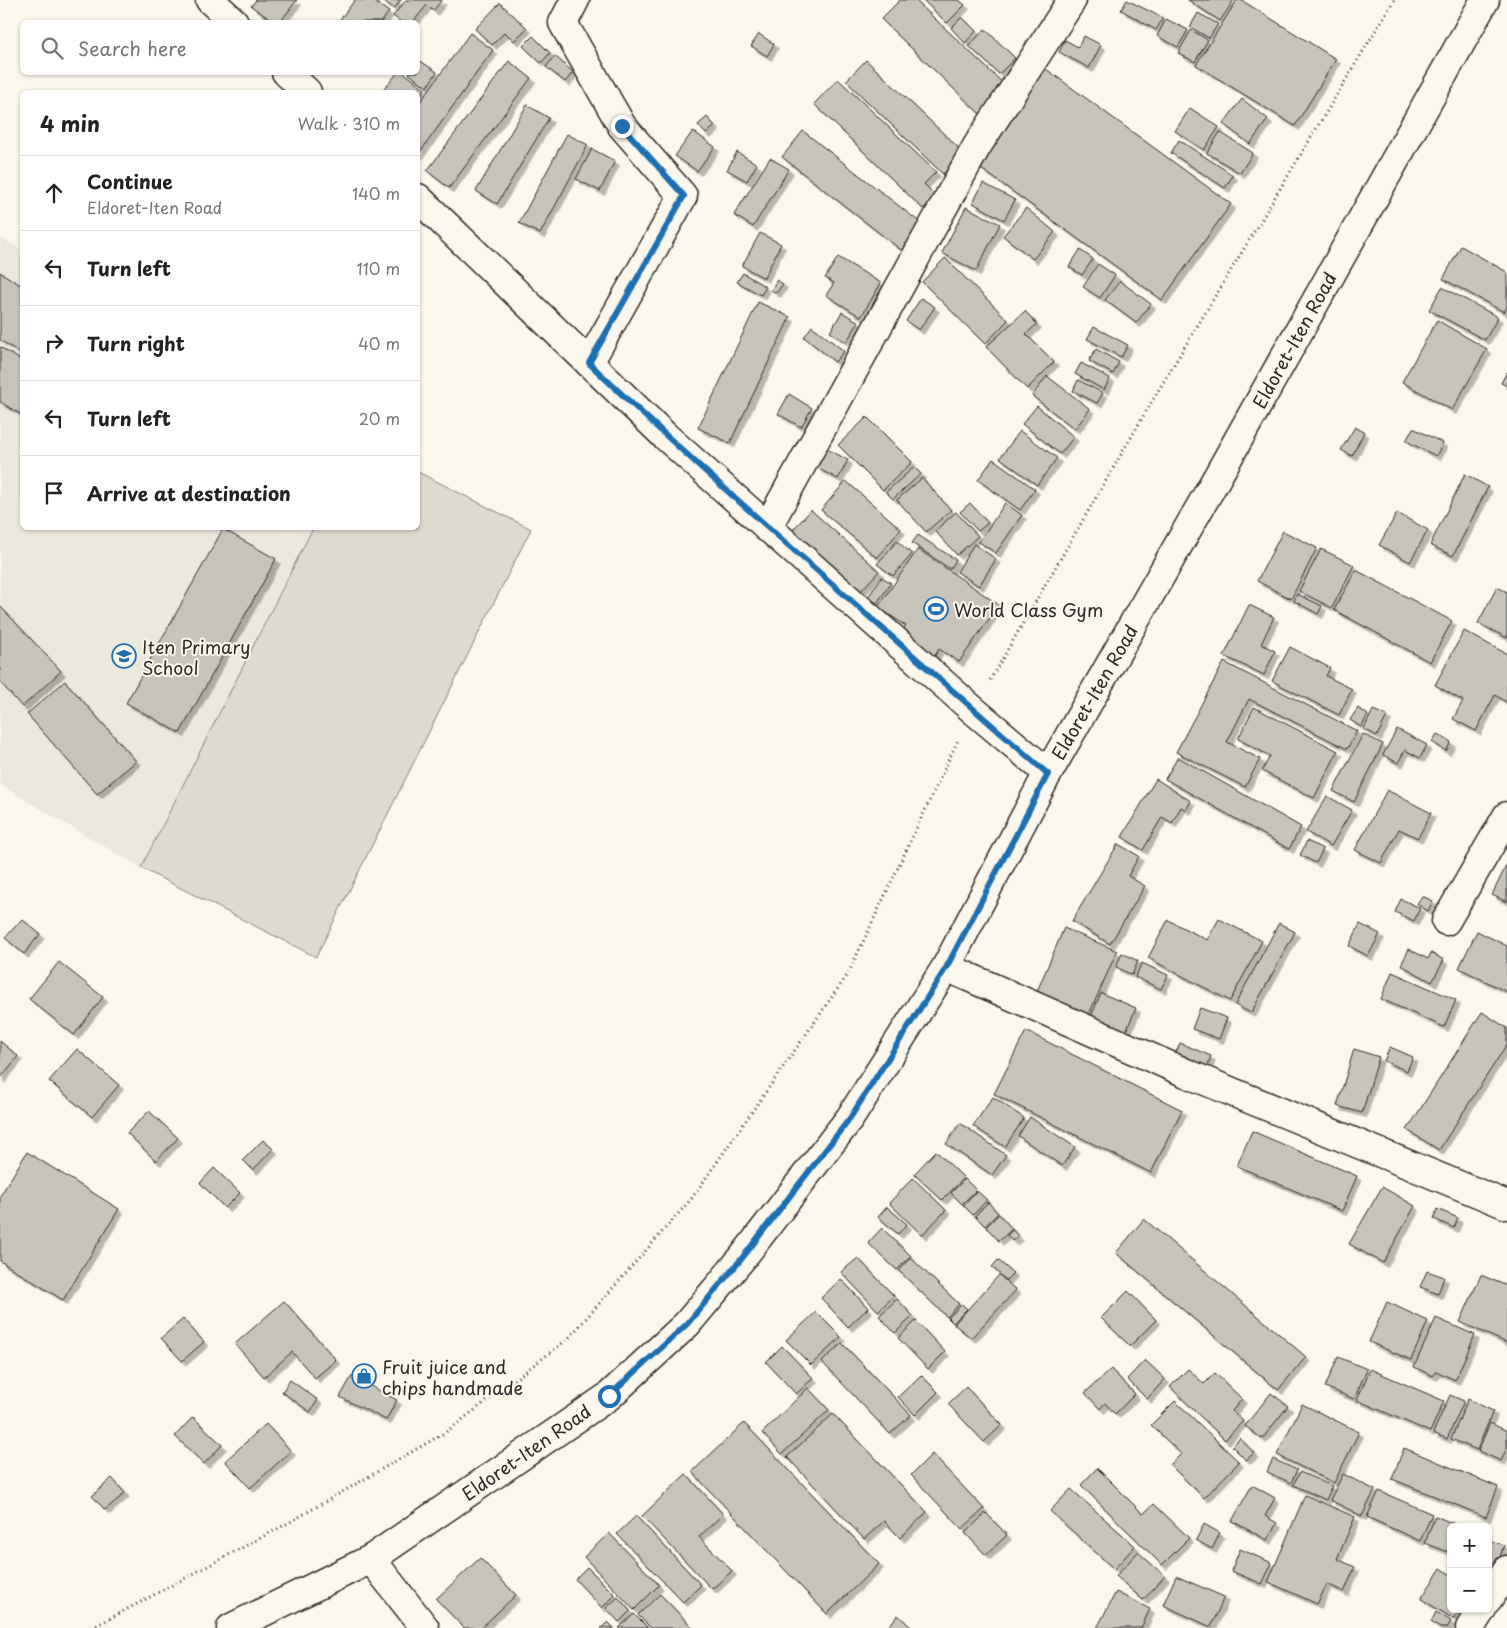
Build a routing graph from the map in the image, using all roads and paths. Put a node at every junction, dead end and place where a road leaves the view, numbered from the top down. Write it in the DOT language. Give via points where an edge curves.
graph roads {
  1 [pos="210,0"];
  2 [pos="575,0"];
  3 [pos="1072,0"];
  4 [pos="1394,0"];
  5 [pos="1485,0"];
  6 [pos="232,20"];
  7 [pos="289,75"];
  8 [pos="305,90"];
  9 [pos="420,200"];
  10 [pos="589,363"];
  11 [pos="767,528"];
  12 [pos="972,709"];
  13 [pos="1048,774"];
  14 [pos="1507,816"];
  15 [pos="1446,921"];
  16 [pos="946,968"];
  17 [pos="1507,1205"];
  18 [pos="371,1559"];
  19 [pos="1507,1570"];
  20 [pos="1492,1593"];
  21 [pos="1479,1613"];
  22 [pos="92,1628"];
  23 [pos="231,1628"];
  24 [pos="425,1628"];
  25 [pos="1470,1628"];
  1 -- 6 [label="street"];
  2 -- 10 [label="street" via="562,23 622,126 684,196"];
  3 -- 11 [label="street" via="977,146"];
  4 -- 12 [label="path" via="1158,391"];
  5 -- 13 [label="street, Eldoret-Iten Road"];
  7 -- 8 [label="street"];
  9 -- 10 [label="street"];
  10 -- 11 [label="street"];
  11 -- 12 [label="street"];
  12 -- 13 [label="street"];
  12 -- 22 [label="path" via="848,974 692,1198 568,1339 446,1432 292,1521"];
  13 -- 16 [label="street, Eldoret-Iten Road"];
  14 -- 15 [label="street"];
  16 -- 17 [label="street" via="1186,1073"];
  16 -- 18 [label="street, Eldoret-Iten Road" via="850,1118 687,1324 609,1396"];
  18 -- 23 [label="street, Eldoret-Iten Road"];
  18 -- 24 [label="street"];
  19 -- 20 [label="street"];
  21 -- 25 [label="street"];
}
